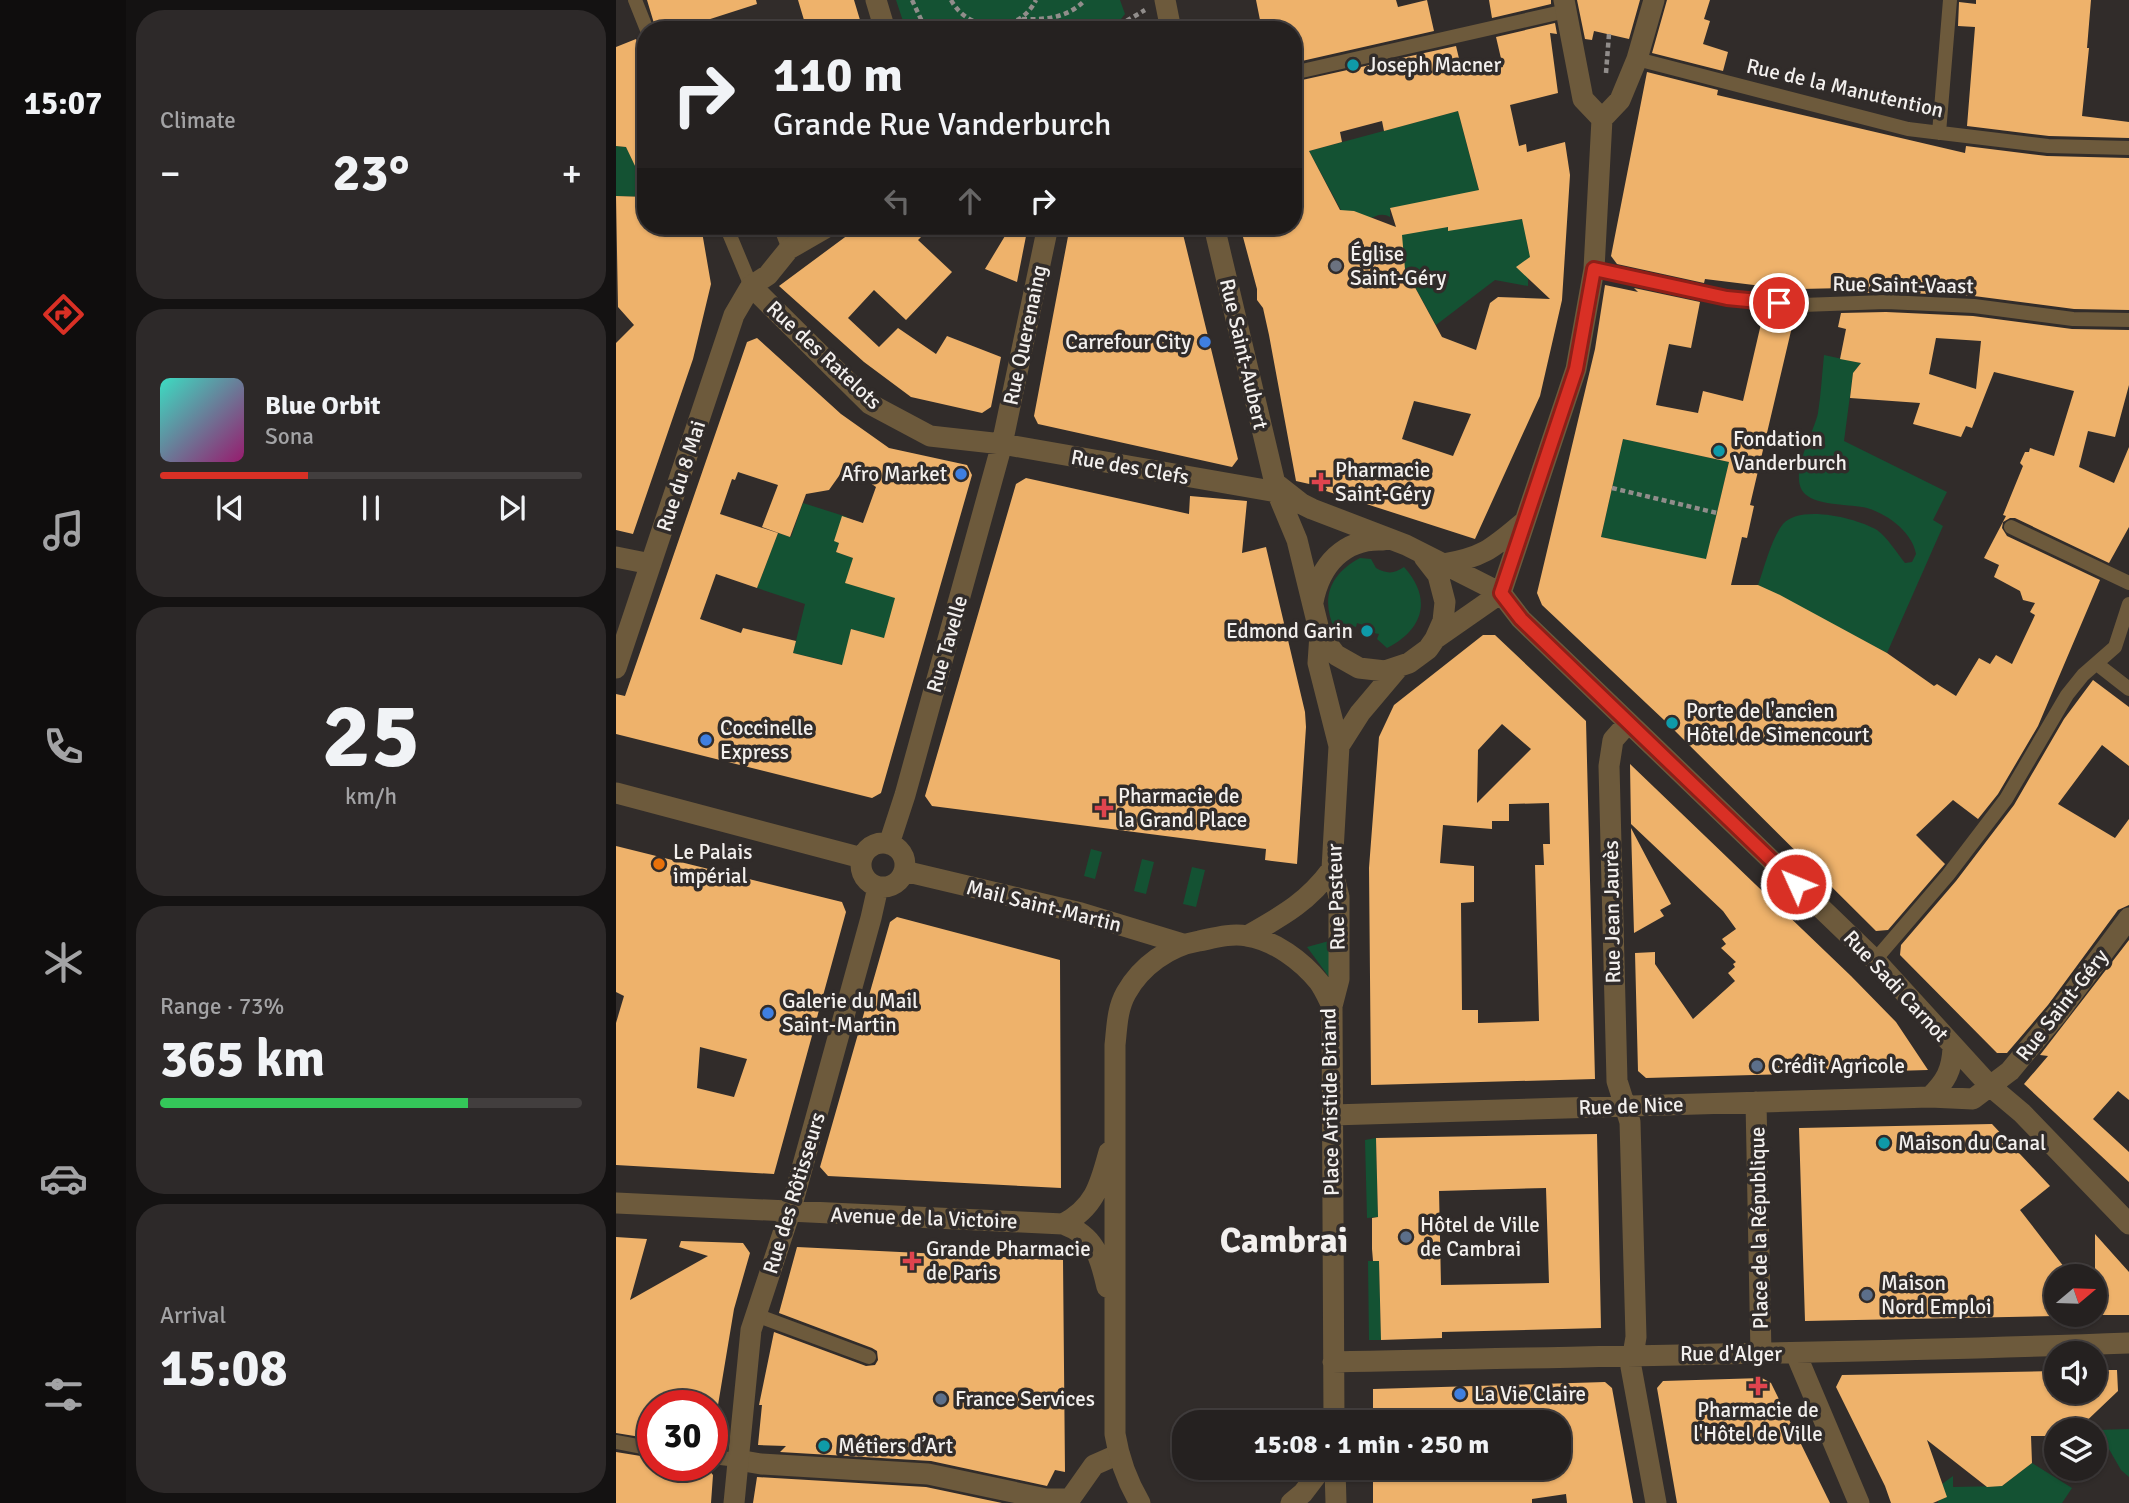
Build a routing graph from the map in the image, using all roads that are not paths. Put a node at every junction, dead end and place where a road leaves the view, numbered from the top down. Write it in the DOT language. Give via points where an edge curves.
graph roads {
  1 [pos="635,0"];
  2 [pos="876,0"];
  3 [pos="1654,0"];
  4 [pos="1950,0"];
  5 [pos="1165,3"];
  6 [pos="1565,6"];
  7 [pos="643,21"];
  8 [pos="882,21"];
  9 [pos="1169,21"];
  10 [pos="1637,59"];
  11 [pos="1302,71"];
  12 [pos="1602,119"];
  13 [pos="1939,133"];
  14 [pos="2129,149"];
  15 [pos="730,235"];
  16 [pos="784,235"];
  17 [pos="813,235"];
  18 [pos="1046,235"];
  19 [pos="1216,235"];
  20 [pos="789,249"];
  21 [pos="1594,269"];
  22 [pos="751,286"];
  23 [pos="2129,320"];
  24 [pos="1002,444"];
  25 [pos="1269,488"];
  26 [pos="1527,519"];
  27 [pos="2011,527"];
  28 [pos="1389,540"];
  29 [pos="1420,553"];
  30 [pos="616,558"];
  31 [pos="651,564"];
  32 [pos="1443,564"];
  33 [pos="2129,583"];
  34 [pos="1501,593"];
  35 [pos="1313,602"];
  36 [pos="2129,604"];
  37 [pos="1320,634"];
  38 [pos="1436,639"];
  39 [pos="2097,664"];
  40 [pos="616,668"];
  41 [pos="1398,668"];
  42 [pos="2129,689"];
  43 [pos="1628,723"];
  44 [pos="1339,746"];
  45 [pos="616,793"];
  46 [pos="889,844"];
  47 [pos="862,858"];
  48 [pos="1332,869"];
  49 [pos="904,871"];
  50 [pos="878,887"];
  51 [pos="2129,918"];
  52 [pos="1247,936"];
  53 [pos="1182,944"];
  54 [pos="1875,960"];
  55 [pos="1332,1006"];
  56 [pos="1953,1048"];
  57 [pos="1990,1086"];
  58 [pos="1930,1097"];
  59 [pos="1756,1102"];
  60 [pos="1624,1106"];
  61 [pos="1332,1115"];
  62 [pos="1115,1130"];
  63 [pos="616,1203"];
  64 [pos="790,1212"];
  65 [pos="1063,1224"];
  66 [pos="2129,1224"];
  67 [pos="756,1315"];
  68 [pos="1115,1322"];
  69 [pos="2129,1343"];
  70 [pos="1761,1354"];
  71 [pos="1796,1354"];
  72 [pos="1633,1355"];
  73 [pos="869,1357"];
  74 [pos="1334,1362"];
  75 [pos="1334,1410"];
  76 [pos="616,1442"];
  77 [pos="637,1446"];
  78 [pos="1119,1454"];
  79 [pos="728,1459"];
  80 [pos="738,1460"];
  81 [pos="1313,1480"];
  82 [pos="1335,1480"];
  83 [pos="734,1503"];
  84 [pos="1140,1503"];
  85 [pos="1291,1503"];
  86 [pos="1336,1503"];
  87 [pos="1656,1503"];
  88 [pos="1859,1503"];
  1 -- 7 [label="lane"];
  2 -- 8 [label="street"];
  3 -- 10 [label="street"];
  4 -- 13 [label="lane"];
  5 -- 9 [label="street"];
  6 -- 11 [label="lane"];
  6 -- 12 [label="street" via="1583,99"];
  10 -- 12 [label="street" via="1620,100"];
  10 -- 13 [label="lane, Rue de la Manutention"];
  12 -- 21 [label="street"];
  13 -- 14 [label="lane, Rue de la Manutention" via="2048,146"];
  15 -- 22 [label="lane, Rue des Ratelots"];
  16 -- 20 [label="lane"];
  17 -- 20 [label="street"];
  18 -- 24 [label="street, Rue Querenaing"];
  19 -- 25 [label="street, Rue Saint-Aubert"];
  20 -- 22 [label="street, Rue du 8 Mai" via="768,275"];
  21 -- 23 [label="lane, Rue Saint-Vaast" via="1727,298 1802,305 1974,306 2073,319"];
  21 -- 26 [label="street" via="1576,369"];
  22 -- 24 [label="street, Rue des Ratelots" via="870,404 930,436"];
  22 -- 31 [label="street, Rue du 8 Mai" via="734,315"];
  24 -- 25 [label="street, Rue des Clefs"];
  24 -- 46 [label="street, Rue Tavelle"];
  25 -- 28 [label="street"];
  25 -- 35 [label="street, Rue Saint-Aubert" via="1297,540"];
  26 -- 32 [label="street" via="1490,551"];
  26 -- 34 [label="street"];
  27 -- 33 [label="lane"];
  28 -- 29 [label="street"];
  28 -- 35 [label="street" via="1372,539 1341,552 1322,573"];
  29 -- 32 [label="street"];
  29 -- 38 [label="street" via="1443,588 1443,621"];
  30 -- 31 [label="street"];
  31 -- 40 [label="street, Rue du 8 Mai"];
  32 -- 34 [label="street"];
  34 -- 38 [label="street"];
  34 -- 43 [label="street, Rue Sadi Carnot" via="1521,619"];
  35 -- 37 [label="street"];
  36 -- 39 [label="lane" via="2115,647"];
  37 -- 41 [label="street" via="1347,662 1372,670"];
  37 -- 44 [label="street" via="1318,663"];
  38 -- 41 [label="street" via="1419,657"];
  39 -- 42 [label="lane"];
  39 -- 54 [label="lane" via="2067,695 2006,799"];
  41 -- 44 [label="street"];
  43 -- 54 [label="street, Rue Sadi Carnot"];
  43 -- 60 [label="street, Rue Jean Jaurès" via="1613,740 1609,766 1617,1081"];
  44 -- 48 [label="street, Rue Pasteur"];
  45 -- 47 [label="street"];
  46 -- 47 [label="street" via="870,847"];
  46 -- 49 [label="street" via="900,851"];
  47 -- 50 [label="street" via="862,872"];
  48 -- 52 [label="street" via="1295,909"];
  48 -- 55 [label="street, Rue Pasteur" via="1339,897 1339,979"];
  49 -- 50 [label="street" via="894,884"];
  49 -- 53 [label="street, Mail Saint-Martin" via="1082,913"];
  50 -- 64 [label="street, Rue des Rôtisseurs"];
  51 -- 57 [label="street, Rue Saint-Géry" via="2050,1023 2010,1071"];
  52 -- 53 [label="street, Place Aristide Briand"];
  52 -- 55 [label="street, Place Aristide Briand" via="1290,955 1319,982"];
  53 -- 62 [label="street, Place Aristide Briand" via="1156,959 1125,994 1115,1045"];
  54 -- 56 [label="street, Rue Sadi Carnot"];
  55 -- 61 [label="street, Place Aristide Briand"];
  56 -- 57 [label="street, Rue Sadi Carnot"];
  56 -- 58 [label="street" via="1946,1081"];
  57 -- 58 [label="street, Rue de Nice" via="1973,1099"];
  57 -- 66 [label="street, Rue Sadi Carnot"];
  58 -- 59 [label="street, Rue de Nice"];
  59 -- 60 [label="street, Rue de Nice"];
  59 -- 70 [label="street, Place de la République"];
  60 -- 61 [label="street, Rue de Nice"];
  60 -- 72 [label="street" via="1630,1122"];
  61 -- 74 [label="street, Place Aristide Briand"];
  62 -- 65 [label="street, Place Aristide Briand" via="1092,1201"];
  62 -- 68 [label="street, Place Aristide Briand"];
  63 -- 64 [label="street, Avenue de la Victoire"];
  64 -- 65 [label="street, Avenue de la Victoire"];
  64 -- 67 [label="street, Rue des Rôtisseurs"];
  65 -- 68 [label="street, Place Aristide Briand" via="1078,1229 1094,1245"];
  67 -- 73 [label="lane"];
  67 -- 80 [label="street, Rue des Rôtisseurs"];
  68 -- 78 [label="street, Place Aristide Briand" via="1114,1418"];
  69 -- 71 [label="street, Rue d'Alger"];
  70 -- 71 [label="street, Rue d'Alger"];
  70 -- 72 [label="street, Rue d'Alger"];
  71 -- 88 [label="street"];
  72 -- 74 [label="street, Rue d'Alger"];
  72 -- 87 [label="street" via="1633,1378"];
  74 -- 75 [label="street, Place Aristide Briand"];
  76 -- 77 [label="lane"];
  78 -- 80 [label="street" via="1094,1465 1070,1499 1046,1499 928,1474"];
  78 -- 84 [label="street, Place Aristide Briand"];
  79 -- 80 [label="lane"];
  80 -- 83 [label="street, Rue des Rôtisseurs"];
  81 -- 85 [label="street"];
  82 -- 86 [label="street"];
}
